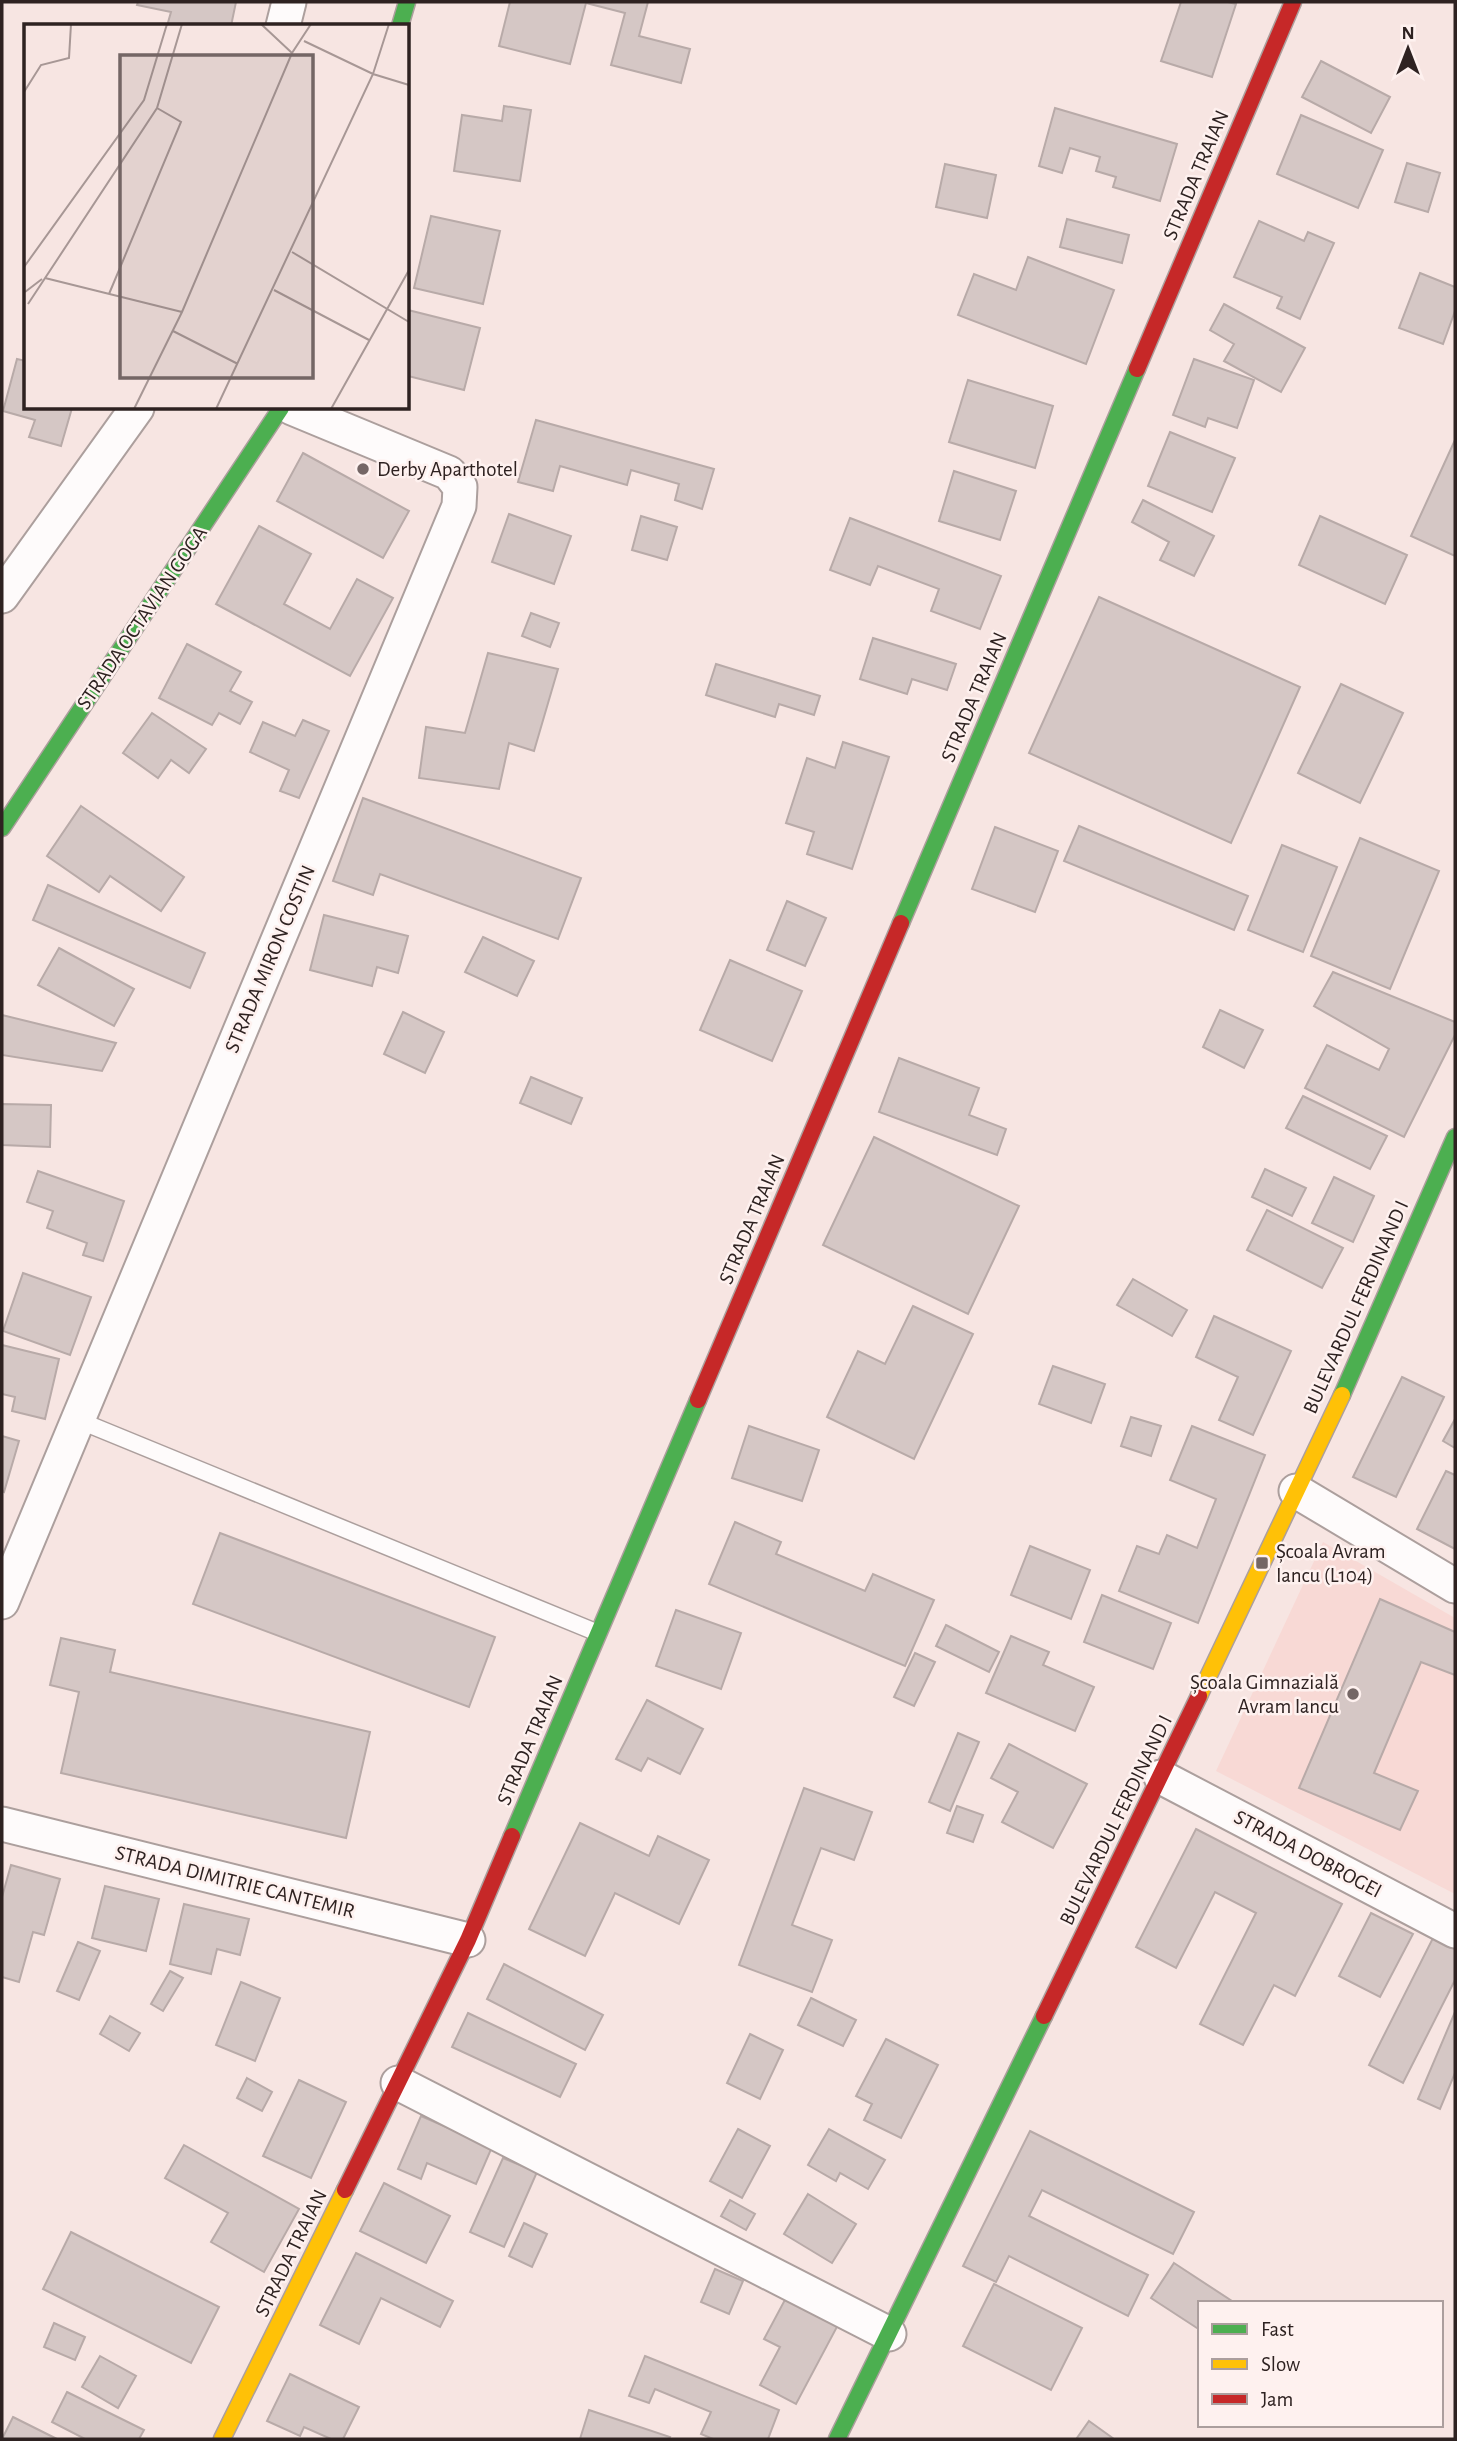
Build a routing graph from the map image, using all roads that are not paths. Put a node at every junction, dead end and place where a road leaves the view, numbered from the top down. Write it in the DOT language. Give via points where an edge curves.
graph roads {
  1 [pos="289,2"];
  2 [pos="407,2"];
  3 [pos="1293,2"];
  4 [pos="284,24"];
  5 [pos="401,24"];
  6 [pos="136,410"];
  7 [pos="280,410"];
  8 [pos="297,410"];
  9 [pos="2,596"];
  10 [pos="2,828"];
  11 [pos="1455,1137"];
  12 [pos="78,1420"];
  13 [pos="1296,1491"];
  14 [pos="1455,1586"];
  15 [pos="2,1602"];
  16 [pos="598,1633"];
  17 [pos="1161,1777"];
  18 [pos="2,1824"];
  19 [pos="1455,1931"];
  20 [pos="468,1940"];
  21 [pos="398,2084"];
  22 [pos="889,2334"];
  23 [pos="222,2439"];
  24 [pos="837,2439"];
  1 -- 4 [label="street"];
  2 -- 5 [label="street"];
  3 -- 16 [label="street, STRADA TRAIAN"];
  6 -- 9 [label="street"];
  7 -- 10 [label="street, STRADA OCTAVIAN GOGA"];
  8 -- 12 [label="street, STRADA MIRON COSTIN" via="449,473 460,488 459,506"];
  11 -- 13 [label="street, BULEVARDUL FERDINAND I"];
  12 -- 15 [label="street, STRADA MIRON COSTIN"];
  12 -- 16 [label="lane"];
  13 -- 14 [label="street"];
  13 -- 17 [label="street, BULEVARDUL FERDINAND I"];
  16 -- 20 [label="street, STRADA TRAIAN"];
  17 -- 19 [label="street, STRADA DOBROGEI"];
  17 -- 22 [label="street, BULEVARDUL FERDINAND I"];
  18 -- 20 [label="street, STRADA DIMITRIE CANTEMIR"];
  20 -- 21 [label="street, STRADA TRAIAN"];
  21 -- 22 [label="street"];
  21 -- 23 [label="street, STRADA TRAIAN"];
  22 -- 24 [label="street, BULEVARDUL FERDINAND I"];
}
